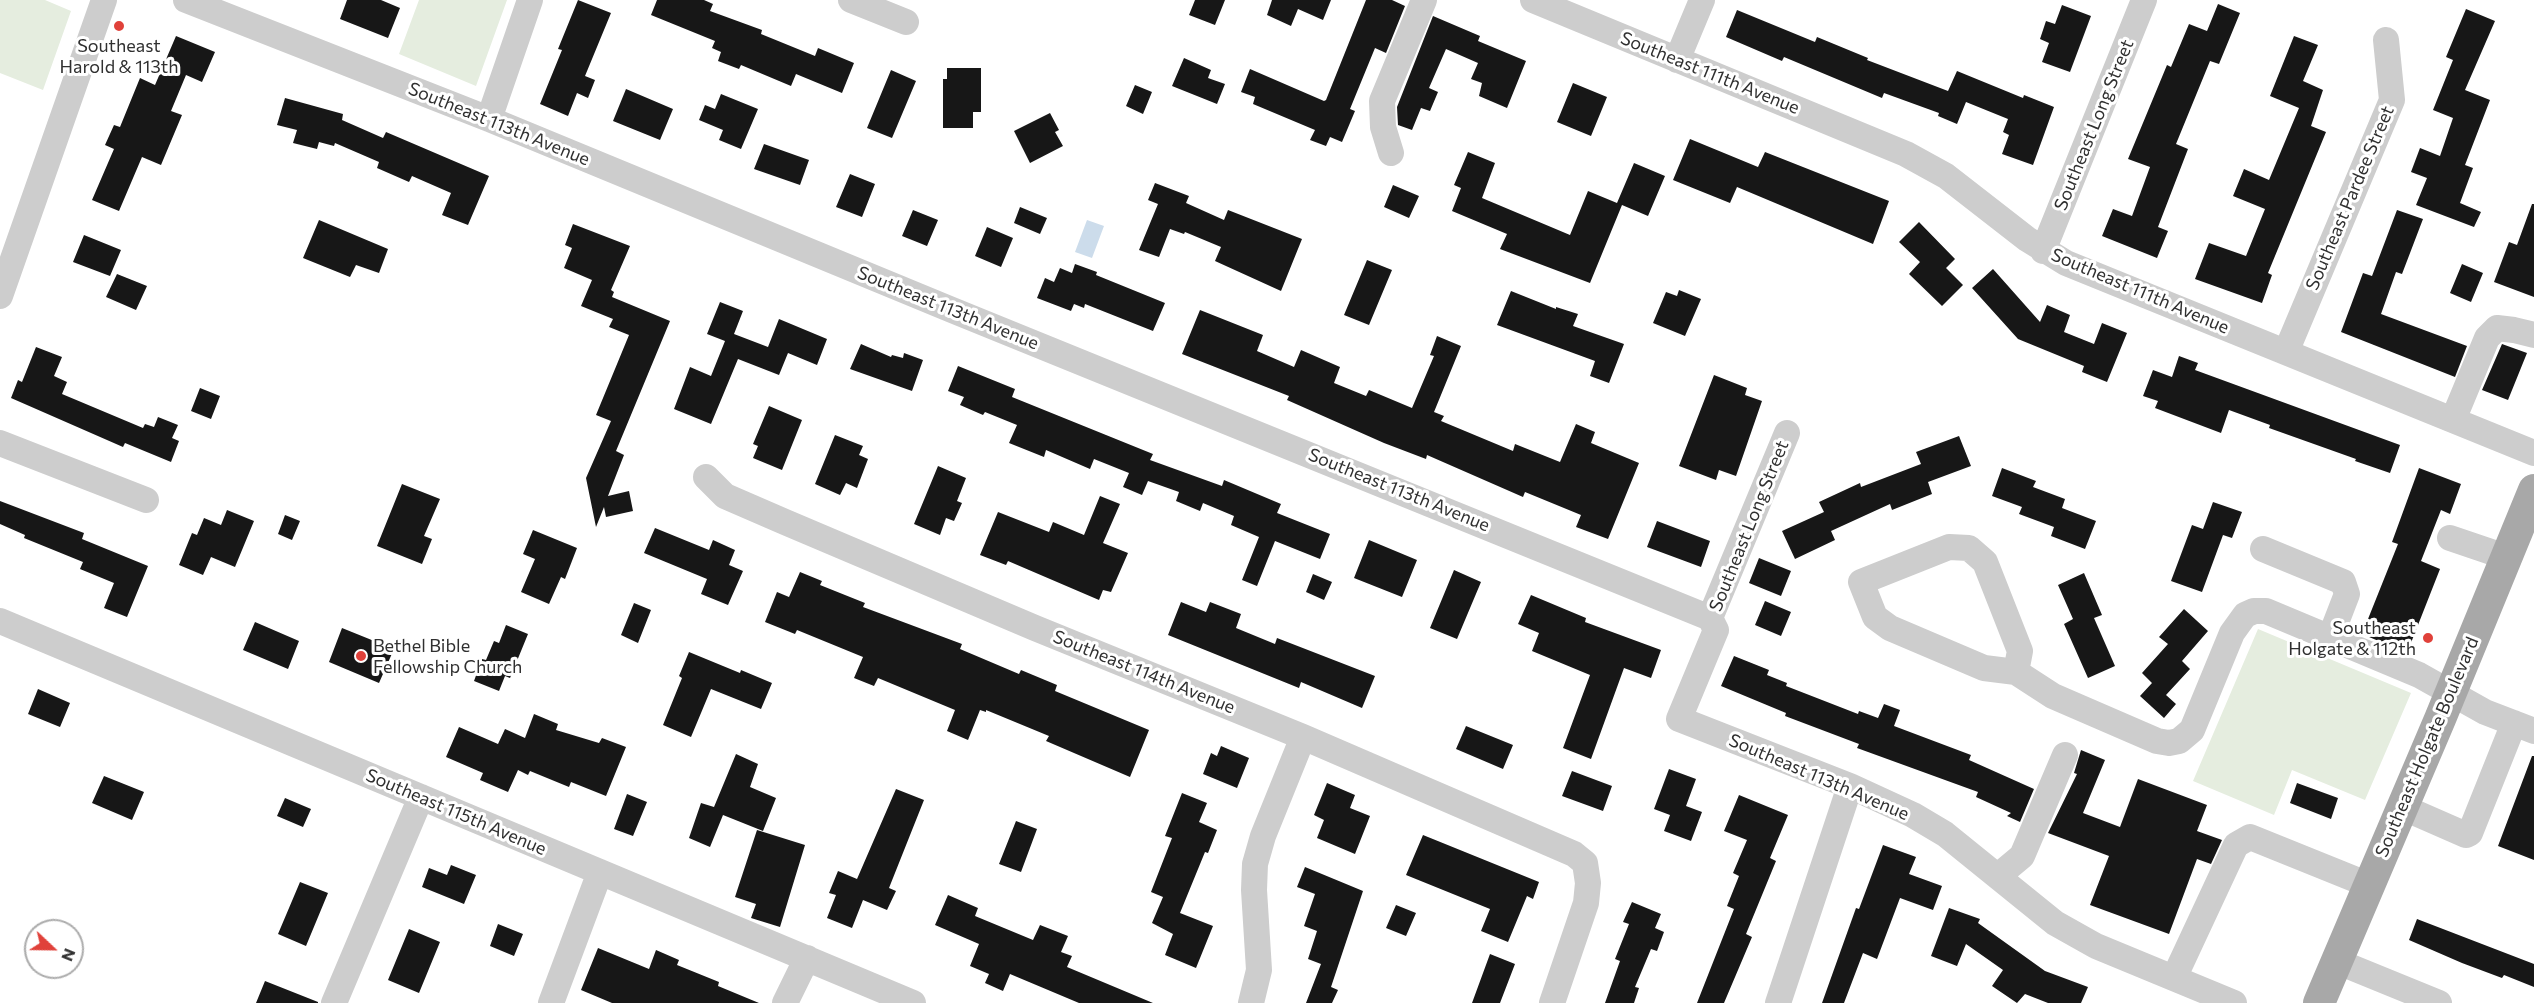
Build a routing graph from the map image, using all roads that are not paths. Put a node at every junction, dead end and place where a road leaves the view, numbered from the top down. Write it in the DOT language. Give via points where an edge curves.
graph roads {
  1 [pos="104,0"];
  2 [pos="186,0"];
  3 [pos="530,0"];
  4 [pos="851,0"];
  5 [pos="1424,0"];
  6 [pos="1533,0"];
  7 [pos="1702,0"];
  8 [pos="2144,0"];
  9 [pos="906,22"];
  10 [pos="2386,40"];
  11 [pos="1677,60"];
  12 [pos="489,118"];
  13 [pos="1391,153"];
  14 [pos="2043,251"];
  15 [pos="0,296"];
  16 [pos="2534,335"];
  17 [pos="2286,352"];
  18 [pos="2453,420"];
  19 [pos="1787,433"];
  20 [pos="0,443"];
  21 [pos="2534,453"];
  22 [pos="706,477"];
  23 [pos="2534,491"];
  24 [pos="146,500"];
  25 [pos="2450,538"];
  26 [pos="2263,549"];
  27 [pos="2506,557"];
  28 [pos="1710,618"];
  29 [pos="0,621"];
  30 [pos="2330,638"];
  31 [pos="2016,672"];
  32 [pos="2450,693"];
  33 [pos="1679,719"];
  34 [pos="2524,727"];
  35 [pos="1303,737"];
  36 [pos="2065,755"];
  37 [pos="1850,786"];
  38 [pos="421,798"];
  39 [pos="2402,807"];
  40 [pos="600,872"];
  41 [pos="1998,876"];
  42 [pos="2369,885"];
  43 [pos="807,958"];
  44 [pos="2336,961"];
  45 [pos="2174,978"];
  46 [pos="334,1003"];
  47 [pos="551,1003"];
  48 [pos="785,1003"];
  49 [pos="913,1003"];
  50 [pos="1251,1003"];
  51 [pos="1552,1003"];
  52 [pos="1778,1003"];
  53 [pos="2234,1003"];
  54 [pos="2319,1003"];
  55 [pos="2439,1003"];
  1 -- 15 [label="street"];
  2 -- 12 [label="street, Southeast 113th Avenue"];
  3 -- 12 [label="street"];
  4 -- 9 [label="street"];
  5 -- 13 [label="street" via="1382,101 1383,127"];
  6 -- 11 [label="street, Southeast 111th Avenue"];
  7 -- 11 [label="street"];
  8 -- 14 [label="street, Southeast Long Street"];
  10 -- 17 [label="street, Southeast Pardee Street" via="2392,100"];
  11 -- 14 [label="street, Southeast 111th Avenue" via="1930,166"];
  12 -- 28 [label="street, Southeast 113th Avenue"];
  14 -- 17 [label="street, Southeast 111th Avenue"];
  16 -- 18 [label="street" via="2497,328 2487,338"];
  17 -- 18 [label="street, Southeast 111th Avenue"];
  18 -- 21 [label="street, Southeast 111th Avenue"];
  19 -- 28 [label="street, Southeast Long Street"];
  20 -- 24 [label="street"];
  22 -- 35 [label="street, Southeast 114th Avenue" via="725,496 765,514"];
  23 -- 27 [label="main road, Southeast Holgate Boulevard"];
  25 -- 27 [label="street"];
  26 -- 30 [label="street" via="2343,582 2347,594"];
  27 -- 32 [label="main road, Southeast Holgate Boulevard"];
  28 -- 33 [label="street, Southeast Long Street" via="1716,630"];
  29 -- 38 [label="street, Southeast 115th Avenue"];
  30 -- 31 [label="street" via="2266,611 2246,615 2232,633 2192,730 2179,741 2169,743 2053,696"];
  30 -- 32 [label="street" via="2419,675"];
  31 -- 31 [label="street" via="1984,668 1890,628 1875,617 1861,582 1949,547 1969,548 1985,562 2020,651"];
  32 -- 34 [label="street"];
  32 -- 39 [label="main road, Southeast Holgate Boulevard"];
  33 -- 37 [label="street, Southeast 113th Avenue"];
  34 -- 39 [label="street" via="2466,836"];
  35 -- 50 [label="street" via="1255,864 1259,970"];
  35 -- 51 [label="street, Southeast 114th Avenue" via="1558,847 1585,863 1586,903"];
  36 -- 41 [label="street" via="2022,856"];
  37 -- 41 [label="street, Southeast 113th Avenue" via="1945,834"];
  37 -- 52 [label="street"];
  38 -- 40 [label="street, Southeast 115th Avenue"];
  38 -- 46 [label="street"];
  39 -- 42 [label="main road, Southeast Holgate Boulevard"];
  40 -- 43 [label="street, Southeast 115th Avenue"];
  40 -- 47 [label="street"];
  41 -- 45 [label="street, Southeast 113th Avenue" via="2055,923 2096,946"];
  42 -- 44 [label="main road, Southeast Holgate Boulevard"];
  42 -- 45 [label="street" via="2250,837 2236,845"];
  43 -- 48 [label="street"];
  43 -- 49 [label="street, Southeast 115th Avenue"];
  44 -- 54 [label="main road, Southeast Holgate Boulevard"];
  44 -- 55 [label="street"];
  45 -- 53 [label="street, Southeast 113th Avenue"];
}
